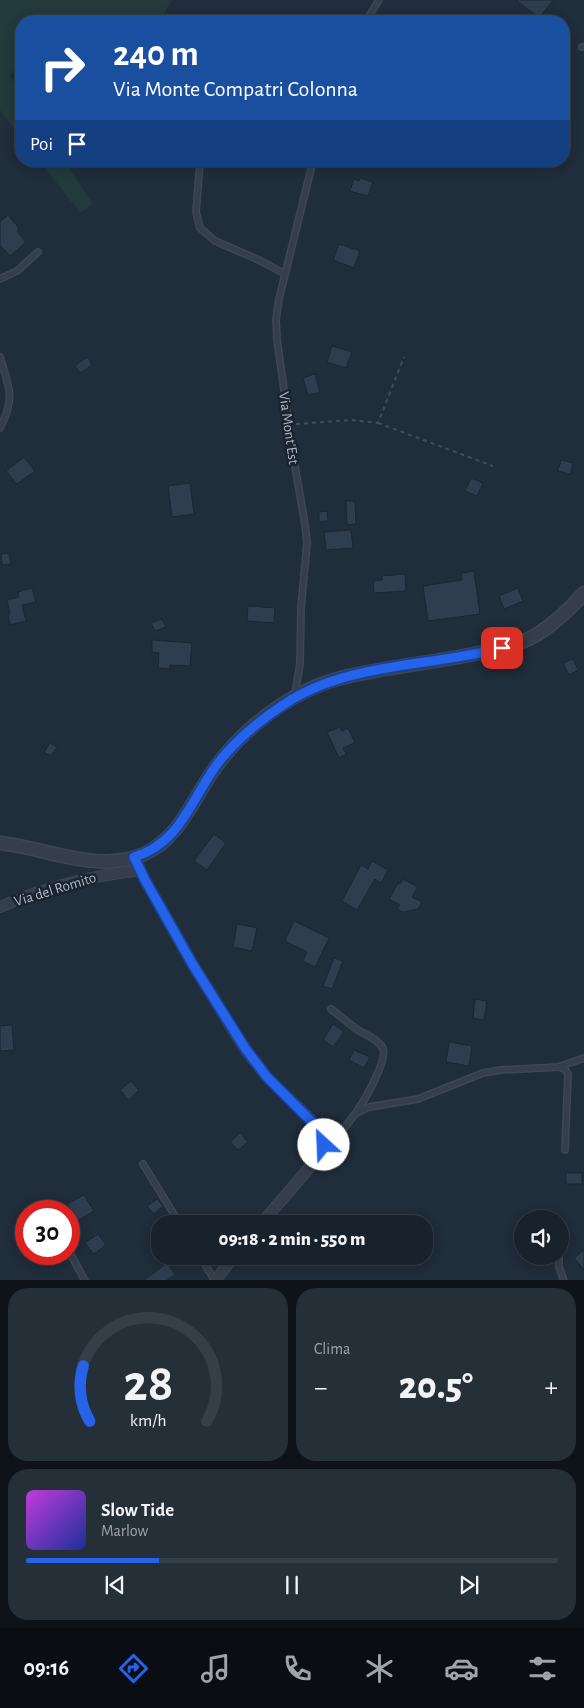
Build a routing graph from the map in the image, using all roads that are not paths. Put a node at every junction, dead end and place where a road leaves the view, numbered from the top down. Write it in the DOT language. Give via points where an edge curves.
graph roads {
  1 [pos="379,0"];
  2 [pos="370,15"];
  3 [pos="200,167"];
  4 [pos="312,167"];
  5 [pos="38,252"];
  6 [pos="285,274"];
  7 [pos="0,278"];
  8 [pos="0,357"];
  9 [pos="0,428"];
  10 [pos="584,593"];
  11 [pos="294,697"];
  12 [pos="0,843"];
  13 [pos="134,857"];
  14 [pos="140,870"];
  15 [pos="0,907"];
  16 [pos="330,1009"];
  17 [pos="584,1058"];
  18 [pos="558,1067"];
  19 [pos="355,1114"];
  20 [pos="565,1150"];
  21 [pos="321,1152"];
  22 [pos="143,1164"];
  23 [pos="174,1215"];
  24 [pos="268,1215"];
  25 [pos="77,1265"];
  26 [pos="206,1265"];
  27 [pos="227,1265"];
  28 [pos="560,1265"];
  29 [pos="86,1280"];
  30 [pos="216,1280"];
  31 [pos="564,1280"];
  1 -- 2 [label="lane"];
  3 -- 6 [label="lane" via="196,212 200,228 215,241"];
  4 -- 6 [label="lane, Via Mont'Est"];
  5 -- 7 [label="lane" via="17,271"];
  6 -- 11 [label="lane, Via Mont'Est" via="276,328 307,543 300,608 300,664"];
  8 -- 9 [label="lane" via="10,392 9,408"];
  10 -- 11 [label="street" via="549,626 520,642 469,656 347,676"];
  11 -- 13 [label="street" via="231,747 166,841"];
  12 -- 13 [label="street" via="94,860 118,861"];
  13 -- 14 [label="street"];
  14 -- 15 [label="street, Via del Romito" via="79,879"];
  14 -- 21 [label="street" via="193,965 245,1048 264,1073 318,1129 323,1142"];
  16 -- 19 [label="lane" via="378,1042 384,1051 382,1062"];
  17 -- 18 [label="lane"];
  18 -- 19 [label="lane" via="483,1072 418,1099 373,1106"];
  18 -- 20 [label="lane" via="568,1074"];
  19 -- 21 [label="lane" via="336,1139"];
  21 -- 24 [label="street"];
  22 -- 23 [label="lane"];
  25 -- 29 [label="lane"];
  26 -- 30 [label="lane"];
  27 -- 30 [label="street"];
  28 -- 31 [label="lane"];
}
